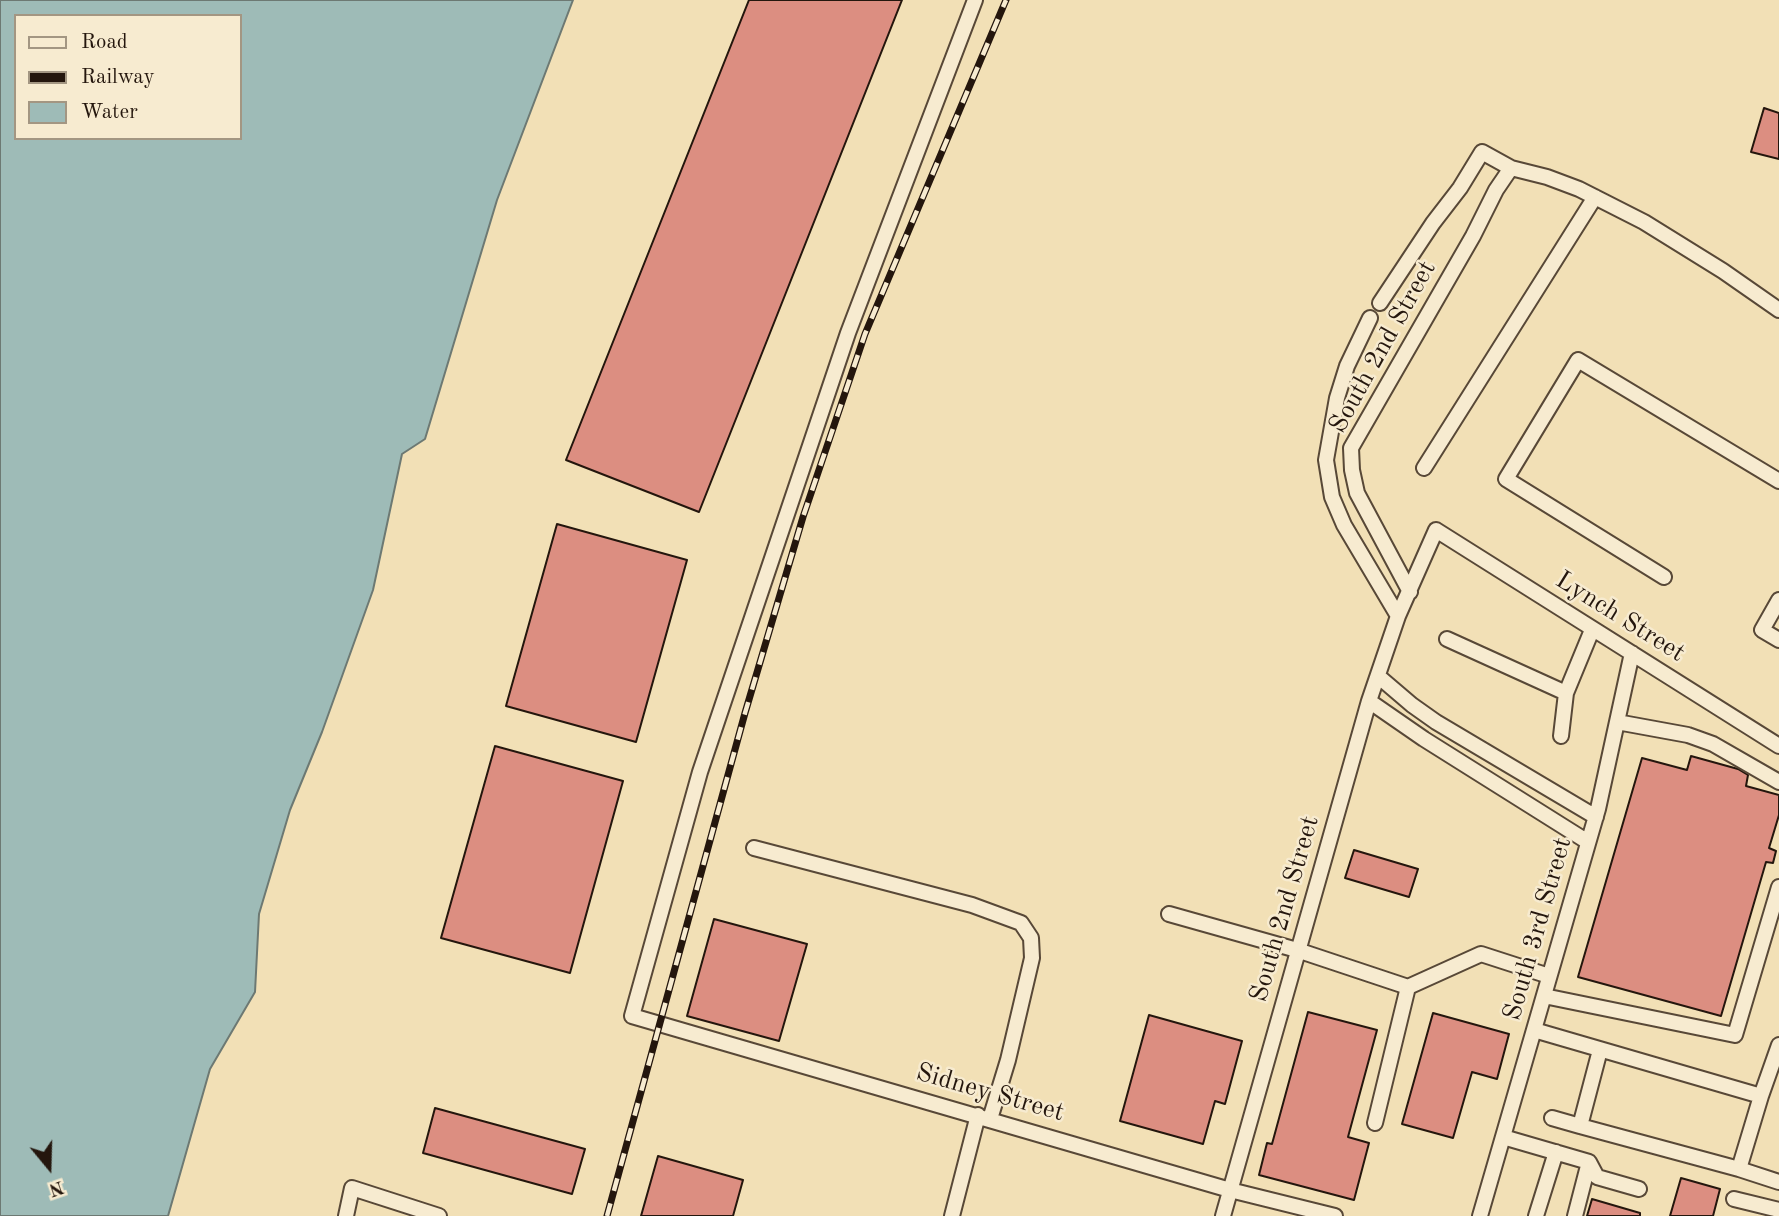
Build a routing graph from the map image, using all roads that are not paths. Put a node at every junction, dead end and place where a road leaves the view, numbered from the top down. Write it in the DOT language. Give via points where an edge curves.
graph roads {
  1 [pos="973,4"];
  2 [pos="1511,168"];
  3 [pos="1595,197"];
  4 [pos="1380,303"];
  5 [pos="1779,310"];
  6 [pos="1370,318"];
  7 [pos="1424,468"];
  8 [pos="1779,481"];
  9 [pos="1436,530"];
  10 [pos="1664,577"];
  11 [pos="1410,592"];
  12 [pos="1779,600"];
  13 [pos="1398,616"];
  14 [pos="1592,630"];
  15 [pos="1447,639"];
  16 [pos="1779,640"];
  17 [pos="1632,653"];
  18 [pos="1378,676"];
  19 [pos="1566,693"];
  20 [pos="1370,701"];
  21 [pos="1617,722"];
  22 [pos="1561,736"];
  23 [pos="1779,746"];
  24 [pos="1779,782"];
  25 [pos="1596,817"];
  26 [pos="1588,842"];
  27 [pos="754,848"];
  28 [pos="1779,887"];
  29 [pos="1170,914"];
  30 [pos="1298,951"];
  31 [pos="1549,976"];
  32 [pos="1408,987"];
  33 [pos="1544,996"];
  34 [pos="1534,1030"];
  35 [pos="1779,1045"];
  36 [pos="1600,1050"];
  37 [pos="1761,1096"];
  38 [pos="984,1117"];
  39 [pos="1552,1118"];
  40 [pos="1375,1123"];
  41 [pos="1580,1126"];
  42 [pos="1503,1137"];
  43 [pos="1556,1152"];
  44 [pos="1590,1162"];
  45 [pos="1739,1169"];
  46 [pos="1779,1182"];
  47 [pos="1230,1189"];
  48 [pos="1639,1189"];
  49 [pos="1734,1199"];
  50 [pos="1779,1210"];
  51 [pos="346,1216"];
  52 [pos="439,1216"];
  53 [pos="952,1216"];
  54 [pos="1223,1216"];
  55 [pos="1335,1216"];
  56 [pos="1480,1216"];
  57 [pos="1536,1216"];
  58 [pos="1575,1216"];
  1 -- 38 [label="street, Sidney Street" via="852,322 705,759 632,1017"];
  2 -- 3 [label="street"];
  2 -- 4 [label="street, South 2nd Street" via="1482,152"];
  2 -- 11 [label="street, South 2nd Street" via="1351,448 1357,493"];
  3 -- 5 [label="street" via="1644,222"];
  3 -- 7 [label="street"];
  6 -- 13 [label="street, South 2nd Street" via="1337,398 1326,460 1332,497 1344,525"];
  8 -- 10 [label="street" via="1578,360 1506,479"];
  9 -- 11 [label="street, South 2nd Street"];
  9 -- 14 [label="street, Lynch Street"];
  11 -- 13 [label="street, South 2nd Street"];
  12 -- 16 [label="street" via="1762,630"];
  13 -- 18 [label="street, South 2nd Street"];
  14 -- 17 [label="street, Lynch Street"];
  14 -- 19 [label="street"];
  15 -- 19 [label="street"];
  17 -- 21 [label="street, South 3rd Street"];
  17 -- 23 [label="street, Lynch Street"];
  18 -- 20 [label="street, South 2nd Street"];
  18 -- 25 [label="street" via="1436,722"];
  19 -- 22 [label="street"];
  20 -- 26 [label="street"];
  20 -- 30 [label="street, South 2nd Street"];
  21 -- 24 [label="street" via="1713,744"];
  21 -- 25 [label="street, South 3rd Street"];
  25 -- 26 [label="street, South 3rd Street"];
  26 -- 31 [label="street, South 3rd Street"];
  27 -- 38 [label="street" via="972,905 1021,923 1031,937 1032,958 1011,1046"];
  28 -- 33 [label="street" via="1735,1035"];
  29 -- 30 [label="street"];
  30 -- 32 [label="street"];
  30 -- 47 [label="street, South 2nd Street"];
  31 -- 32 [label="street" via="1481,954"];
  31 -- 33 [label="street, South 3rd Street"];
  32 -- 40 [label="street"];
  33 -- 34 [label="street, South 3rd Street"];
  34 -- 36 [label="street"];
  34 -- 42 [label="street, South 3rd Street"];
  35 -- 37 [label="street"];
  36 -- 37 [label="street"];
  36 -- 41 [label="street"];
  37 -- 45 [label="street"];
  38 -- 47 [label="street, Sidney Street"];
  38 -- 53 [label="street"];
  39 -- 41 [label="street"];
  41 -- 45 [label="street"];
  42 -- 43 [label="street"];
  42 -- 56 [label="street, South 3rd Street"];
  43 -- 44 [label="street"];
  43 -- 57 [label="street"];
  44 -- 48 [label="street" via="1597,1177"];
  44 -- 58 [label="street"];
  45 -- 46 [label="street"];
  47 -- 54 [label="street, South 2nd Street"];
  47 -- 55 [label="street, Sidney Street"];
  49 -- 50 [label="street"];
  51 -- 52 [label="street" via="352,1188"];
}
